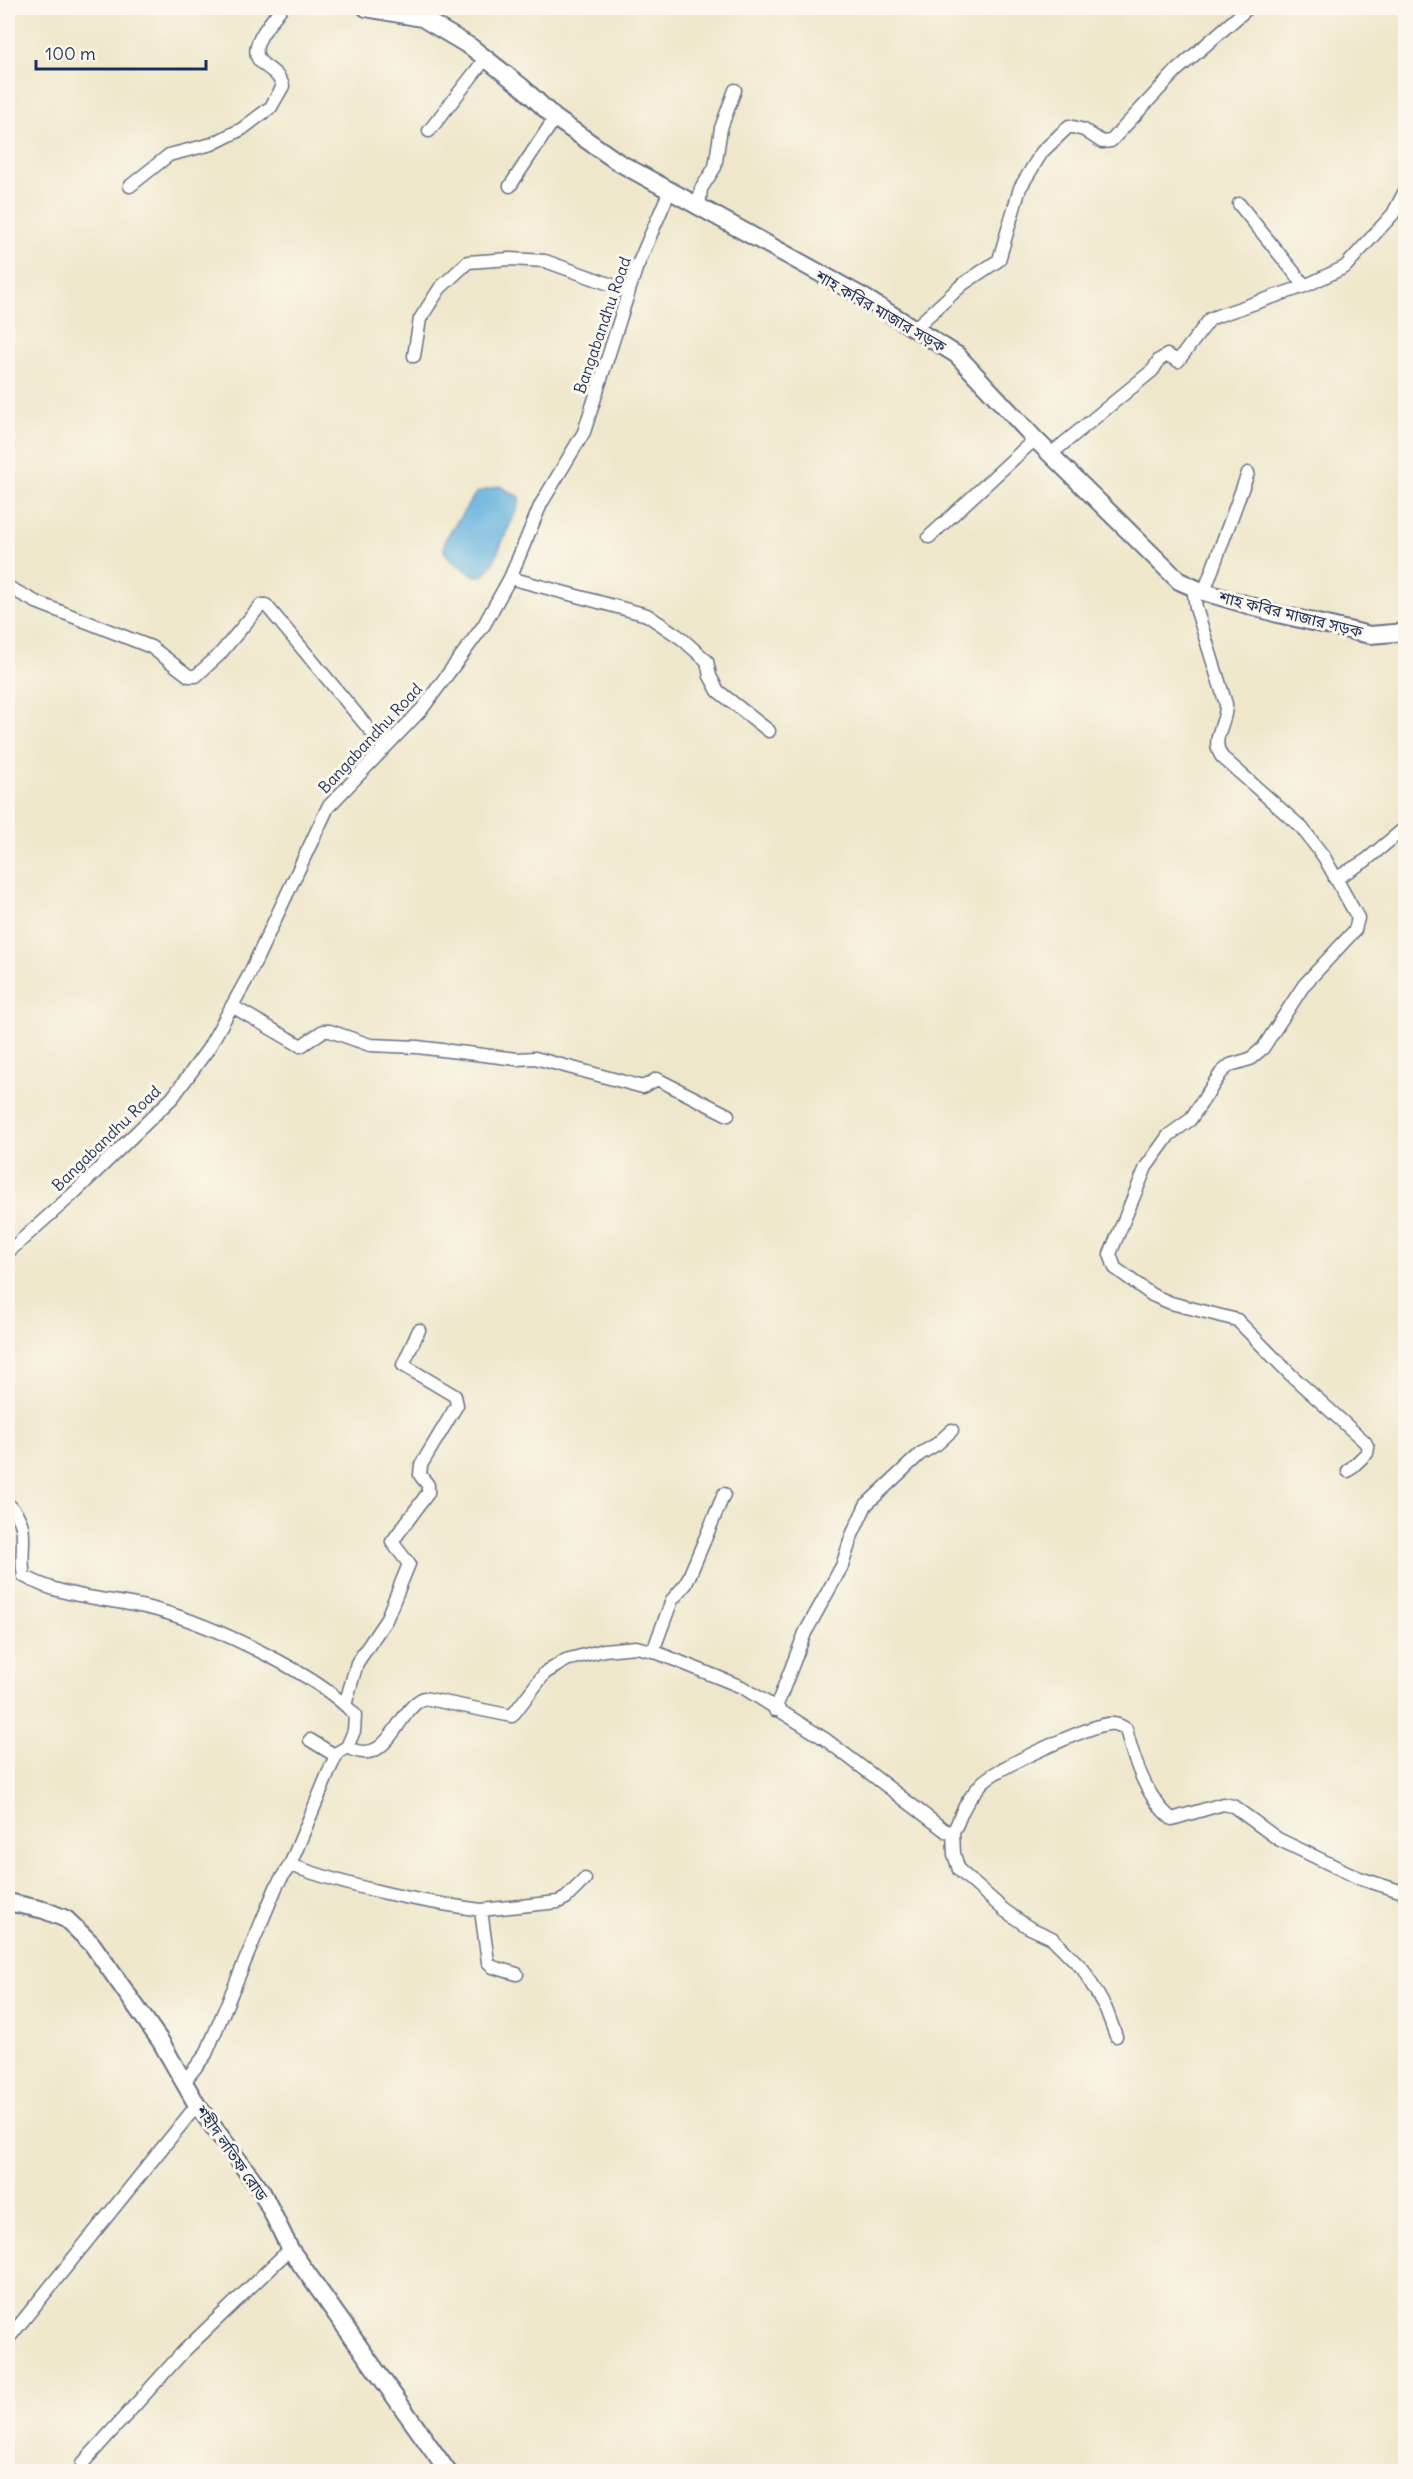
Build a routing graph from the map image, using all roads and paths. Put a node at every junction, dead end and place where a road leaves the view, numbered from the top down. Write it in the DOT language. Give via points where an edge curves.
graph roads {
  1 [pos="281,8"];
  2 [pos="366,8"];
  3 [pos="1248,8"];
  4 [pos="425,13"];
  5 [pos="486,58"];
  6 [pos="735,90"];
  7 [pos="555,118"];
  8 [pos="429,131"];
  9 [pos="130,186"];
  10 [pos="510,186"];
  11 [pos="1406,189"];
  12 [pos="670,190"];
  13 [pos="1239,204"];
  14 [pos="699,207"];
  15 [pos="1305,286"];
  16 [pos="629,291"];
  17 [pos="915,328"];
  18 [pos="414,356"];
  19 [pos="1035,439"];
  20 [pos="1052,453"];
  21 [pos="1248,473"];
  22 [pos="929,537"];
  23 [pos="510,578"];
  24 [pos="8,587"];
  25 [pos="1198,589"];
  26 [pos="1406,632"];
  27 [pos="770,731"];
  28 [pos="384,747"];
  29 [pos="1406,827"];
  30 [pos="1335,879"];
  31 [pos="232,1006"];
  32 [pos="728,1115"];
  33 [pos="8,1252"];
  34 [pos="419,1330"];
  35 [pos="952,1430"];
  36 [pos="1348,1471"];
  37 [pos="723,1494"];
  38 [pos="8,1504"];
  39 [pos="654,1651"];
  40 [pos="345,1705"];
  41 [pos="775,1710"];
  42 [pos="310,1740"];
  43 [pos="347,1747"];
  44 [pos="336,1756"];
  45 [pos="953,1831"];
  46 [pos="290,1865"];
  47 [pos="585,1879"];
  48 [pos="1406,1893"];
  49 [pos="8,1902"];
  50 [pos="481,1910"];
  51 [pos="517,1974"];
  52 [pos="1116,2036"];
  53 [pos="184,2082"];
  54 [pos="197,2105"];
  55 [pos="290,2249"];
  56 [pos="8,2339"];
  57 [pos="82,2464"];
  58 [pos="448,2472"];
  1 -- 9 [label="street" via="255,53 257,60 273,71 283,86 271,107 242,129 212,144 169,155"];
  2 -- 4 [label="street, শাহ কবির মাজার সড়ক"];
  3 -- 17 [label="street" via="1177,70 1111,141 1102,142 1069,126 1042,152 1020,188 999,260 956,290"];
  4 -- 5 [label="street, শাহ কবির মাজার সড়ক"];
  5 -- 7 [label="street, শাহ কবির মাজার সড়ক"];
  5 -- 8 [label="street"];
  6 -- 14 [label="street" via="721,128 715,167 701,189"];
  7 -- 10 [label="street"];
  7 -- 12 [label="street, শাহ কবির মাজার সড়ক" via="618,162"];
  11 -- 15 [label="street" via="1393,214 1345,267"];
  12 -- 14 [label="street, শাহ কবির মাজার সড়ক"];
  12 -- 16 [label="street, Bangabandhu Road"];
  13 -- 15 [label="street"];
  14 -- 17 [label="street, শাহ কবির মাজার সড়ক"];
  15 -- 20 [label="street" via="1210,320 1178,361 1167,355 1159,360 1153,370"];
  16 -- 18 [label="street" via="545,261 468,262 440,288 420,319"];
  16 -- 23 [label="street, Bangabandhu Road" via="584,432 541,504"];
  17 -- 19 [label="street, শাহ কবির মাজার সড়ক" via="957,356"];
  19 -- 20 [label="street, শাহ কবির মাজার সড়ক"];
  19 -- 22 [label="street"];
  20 -- 25 [label="street, শাহ কবির মাজার সড়ক" via="1179,581"];
  21 -- 25 [label="street"];
  23 -- 27 [label="street" via="647,615 707,661 718,691"];
  23 -- 28 [label="street, Bangabandhu Road" via="456,666 422,709"];
  24 -- 28 [label="street" via="151,647 189,676 196,676 261,605 266,605"];
  25 -- 26 [label="street, শাহ কবির মাজার সড়ক" via="1278,614 1370,634"];
  25 -- 30 [label="street" via="1196,608 1226,704 1216,748 1302,828"];
  28 -- 31 [label="street, Bangabandhu Road" via="328,807"];
  29 -- 30 [label="street" via="1365,861"];
  30 -- 36 [label="street" via="1358,918 1355,930 1305,985 1263,1048 1221,1073 1190,1120 1169,1135 1146,1167 1110,1254 1115,1268 1152,1294 1171,1303 1237,1320 1251,1331 1365,1442 1367,1453"];
  31 -- 32 [label="street" via="301,1046 323,1031 330,1031 370,1045 535,1058 643,1087 657,1079"];
  31 -- 33 [label="street, Bangabandhu Road" via="208,1049 173,1097"];
  34 -- 40 [label="street" via="403,1365 455,1396 457,1405 421,1465 420,1474 428,1485 428,1493 392,1542 409,1564 386,1620 357,1664"];
  35 -- 41 [label="street" via="866,1505 842,1566 805,1633"];
  37 -- 39 [label="street" via="686,1584 672,1600"];
  38 -- 40 [label="street" via="23,1526 24,1576 41,1586 157,1610 217,1631 282,1664"];
  39 -- 41 [label="street" via="742,1687"];
  39 -- 43 [label="street" via="636,1647 604,1650 566,1660 545,1673 512,1716 424,1698 413,1702 382,1746 354,1751"];
  40 -- 43 [label="street" via="355,1716"];
  41 -- 45 [label="street" via="825,1739 927,1819 947,1832"];
  42 -- 44 [label="street"];
  43 -- 44 [label="street"];
  44 -- 46 [label="street"];
  45 -- 48 [label="street" via="983,1782 1007,1765 1093,1729 1119,1724 1126,1729 1147,1785 1172,1819 1214,1806 1233,1806 1278,1839 1359,1878"];
  45 -- 52 [label="street" via="959,1870 1004,1910 1052,1938 1083,1969 1106,2008"];
  46 -- 50 [label="street" via="396,1898"];
  46 -- 53 [label="street" via="277,1886 206,2054"];
  47 -- 50 [label="street" via="558,1902"];
  49 -- 53 [label="street, শহীদ লতিফ রোড" via="66,1919 92,1944 161,2042"];
  50 -- 51 [label="street" via="488,1962"];
  53 -- 54 [label="street, শহীদ লতিফ রোড"];
  54 -- 55 [label="street, শহীদ লতিফ রোড" via="262,2192"];
  54 -- 56 [label="street"];
  55 -- 57 [label="street" via="183,2352"];
  55 -- 58 [label="street, শহীদ লতিফ রোড"];
}
